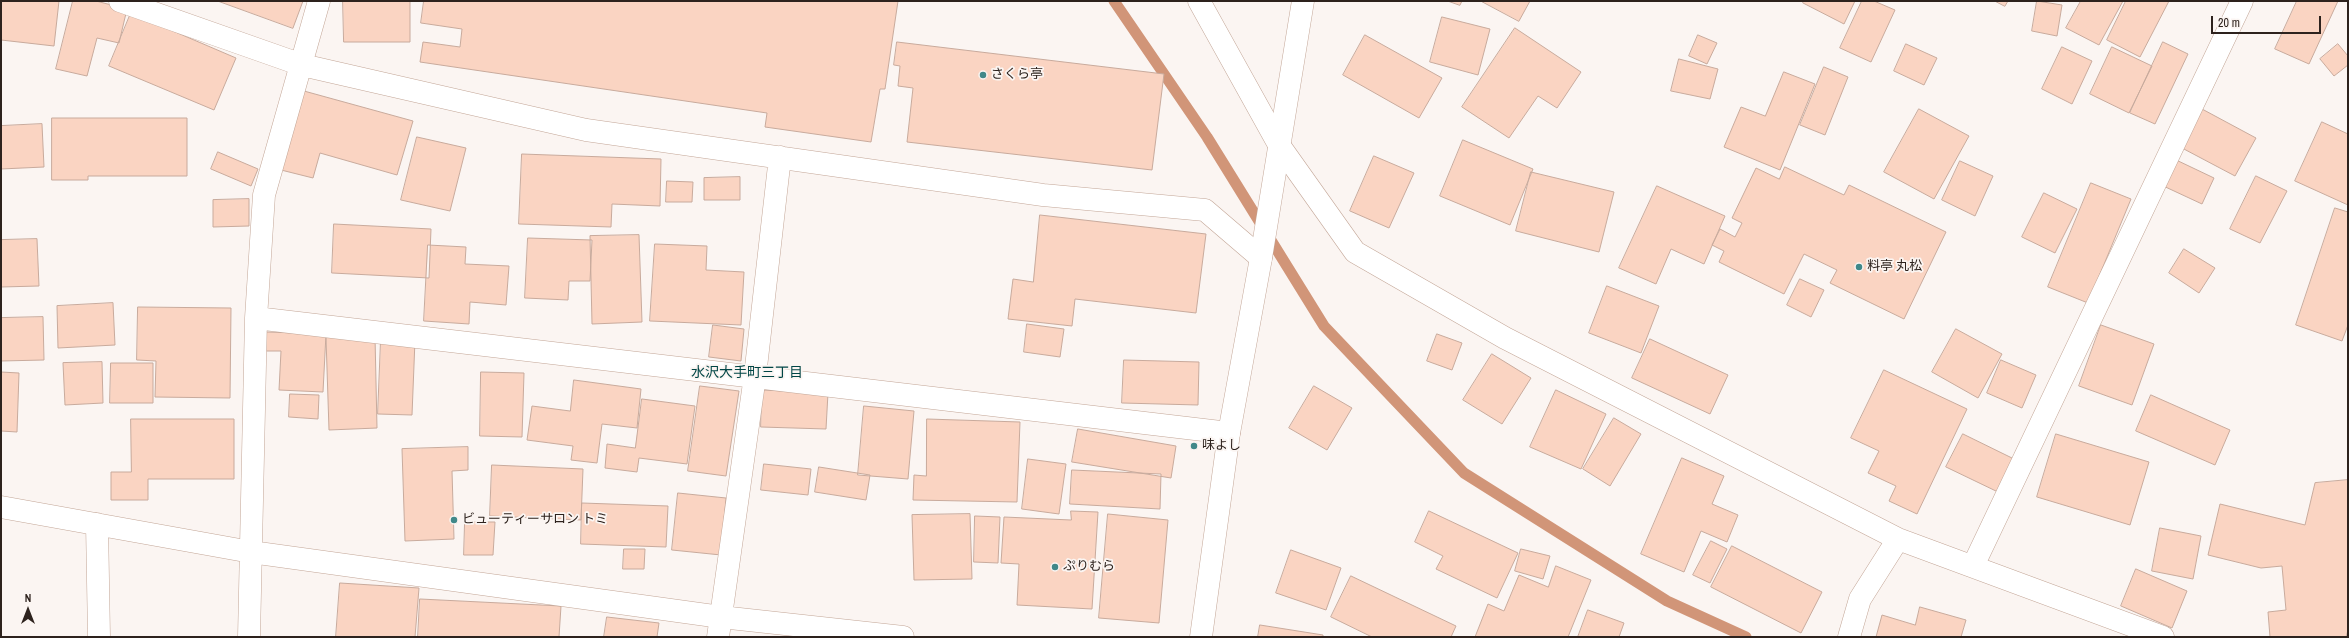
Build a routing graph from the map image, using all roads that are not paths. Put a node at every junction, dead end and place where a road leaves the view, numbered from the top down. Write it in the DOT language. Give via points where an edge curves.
graph roads {
  1 [pos="120,1"];
  2 [pos="319,1"];
  3 [pos="1199,1"];
  4 [pos="1303,1"];
  5 [pos="2242,1"];
  6 [pos="302,65"];
  7 [pos="1279,145"];
  8 [pos="780,158"];
  9 [pos="1261,258"];
  10 [pos="256,318"];
  11 [pos="755,376"];
  12 [pos="1229,433"];
  13 [pos="1,507"];
  14 [pos="97,524"];
  15 [pos="1898,539"];
  16 [pos="251,552"];
  17 [pos="1974,566"];
  18 [pos="720,627"];
  19 [pos="99,637"];
  20 [pos="249,637"];
  21 [pos="903,637"];
  22 [pos="1201,637"];
  23 [pos="1848,637"];
  24 [pos="2163,637"];
  1 -- 6 [label="street"];
  2 -- 6 [label="street"];
  3 -- 7 [label="street"];
  4 -- 7 [label="street"];
  5 -- 17 [label="street"];
  6 -- 8 [label="street" via="586,130"];
  6 -- 10 [label="street" via="264,195"];
  7 -- 9 [label="street"];
  7 -- 15 [label="street" via="1355,252 1505,338"];
  8 -- 9 [label="street" via="1043,196 1205,210"];
  8 -- 11 [label="street"];
  9 -- 12 [label="street"];
  10 -- 11 [label="street"];
  10 -- 16 [label="street"];
  11 -- 12 [label="street"];
  11 -- 18 [label="street"];
  12 -- 22 [label="street"];
  13 -- 14 [label="street"];
  14 -- 16 [label="street"];
  14 -- 19 [label="street"];
  15 -- 17 [label="street"];
  15 -- 23 [label="street" via="1860,599"];
  16 -- 18 [label="street"];
  16 -- 20 [label="street"];
  17 -- 24 [label="street"];
  18 -- 21 [label="street"];
}
